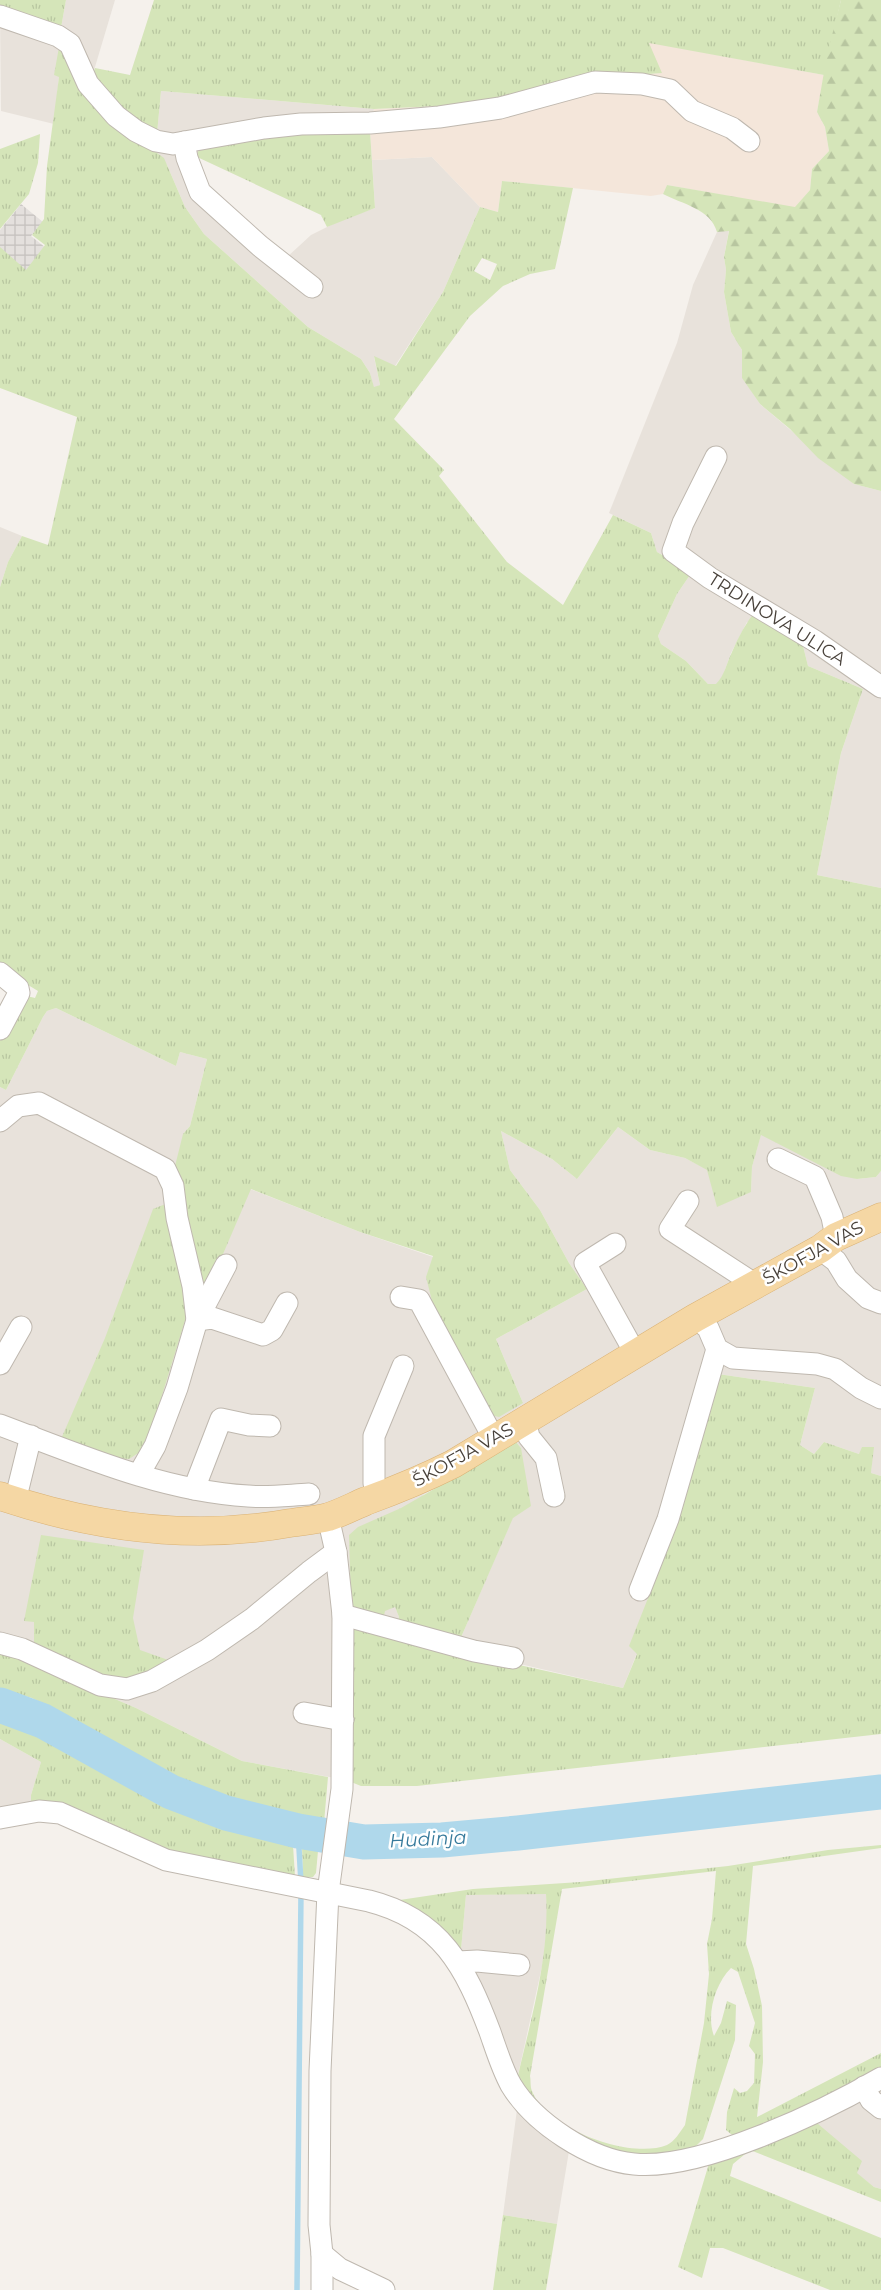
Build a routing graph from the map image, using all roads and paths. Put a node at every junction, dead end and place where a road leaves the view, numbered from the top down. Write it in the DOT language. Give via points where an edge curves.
graph roads {
  1 [pos="0,16"];
  2 [pos="749,141"];
  3 [pos="184,142"];
  4 [pos="312,287"];
  5 [pos="716,457"];
  6 [pos="881,687"];
  7 [pos="0,973"];
  8 [pos="0,1028"];
  9 [pos="0,1121"];
  10 [pos="778,1159"];
  11 [pos="881,1200"];
  12 [pos="688,1201"];
  13 [pos="881,1218"];
  14 [pos="828,1243"];
  15 [pos="615,1244"];
  16 [pos="226,1265"];
  17 [pos="756,1285"];
  18 [pos="401,1297"];
  19 [pos="287,1303"];
  20 [pos="881,1303"];
  21 [pos="695,1318"];
  22 [pos="197,1320"];
  23 [pos="21,1327"];
  24 [pos="718,1349"];
  25 [pos="635,1353"];
  26 [pos="0,1364"];
  27 [pos="403,1366"];
  28 [pos="881,1398"];
  29 [pos="525,1420"];
  30 [pos="0,1424"];
  31 [pos="270,1426"];
  32 [pos="31,1436"];
  33 [pos="494,1439"];
  34 [pos="139,1474"];
  35 [pos="194,1489"];
  36 [pos="309,1494"];
  37 [pos="554,1496"];
  38 [pos="377,1497"];
  39 [pos="7,1498"];
  40 [pos="328,1517"];
  41 [pos="336,1552"];
  42 [pos="640,1590"];
  43 [pos="343,1616"];
  44 [pos="0,1643"];
  45 [pos="513,1658"];
  46 [pos="304,1713"];
  47 [pos="343,1720"];
  48 [pos="0,1818"];
  49 [pos="321,1891"];
  50 [pos="458,1962"];
  51 [pos="518,1966"];
  52 [pos="873,2083"];
  53 [pos="881,2108"];
  54 [pos="322,2254"];
  55 [pos="375,2288"];
  56 [pos="322,2290"];
  1 -- 3 [label="street" via="58,36 70,44 88,84 105,106 136,131 156,141"];
  2 -- 3 [label="street" via="732,128 692,111 670,90 642,84 595,82 500,108 439,117 301,124"];
  3 -- 4 [label="street" via="200,192"];
  5 -- 6 [label="street, TRDINOVA ULICA" via="683,523 673,551"];
  7 -- 8 [label="street" via="18,988 19,993"];
  9 -- 22 [label="street" via="18,1106 39,1103 165,1169 173,1186"];
  10 -- 14 [label="street" via="815,1177 832,1217"];
  11 -- 14 [label="main road"];
  12 -- 17 [label="street" via="670,1230"];
  13 -- 14 [label="main road, ŠKOFJA VAS"];
  14 -- 17 [label="main road, ŠKOFJA VAS"];
  14 -- 20 [label="street" via="847,1279 868,1298"];
  15 -- 25 [label="street" via="585,1263"];
  16 -- 22 [label="street"];
  17 -- 21 [label="main road, ŠKOFJA VAS"];
  18 -- 33 [label="street" via="419,1300"];
  19 -- 22 [label="street" via="272,1330 262,1336 212,1318"];
  21 -- 24 [label="street" via="708,1328"];
  21 -- 25 [label="main road, ŠKOFJA VAS"];
  22 -- 34 [label="street" via="177,1388 155,1446"];
  23 -- 26 [label="street"];
  24 -- 28 [label="street" via="733,1358 835,1368 861,1388"];
  24 -- 42 [label="street" via="668,1519"];
  25 -- 29 [label="main road, ŠKOFJA VAS"];
  27 -- 38 [label="street" via="374,1436"];
  29 -- 33 [label="main road, ŠKOFJA VAS"];
  29 -- 37 [label="street" via="529,1437 546,1458"];
  30 -- 32 [label="street"];
  31 -- 35 [label="street" via="220,1419"];
  32 -- 34 [label="street"];
  32 -- 39 [label="street"];
  33 -- 38 [label="main road, ŠKOFJA VAS" via="416,1483"];
  34 -- 35 [label="street"];
  35 -- 36 [label="street" via="249,1496"];
  38 -- 40 [label="main road, ŠKOFJA VAS"];
  39 -- 40 [label="main road, ŠKOFJA VAS" via="87,1521 137,1529 200,1531 260,1528"];
  40 -- 41 [label="street"];
  41 -- 43 [label="street"];
  41 -- 44 [label="street" via="252,1619 207,1650 152,1681 128,1689 100,1685 22,1649"];
  43 -- 45 [label="street" via="474,1651"];
  43 -- 47 [label="street"];
  46 -- 47 [label="street"];
  47 -- 49 [label="street" via="342,1789 331,1870"];
  48 -- 49 [label="street" via="39,1811 60,1812 166,1860"];
  49 -- 50 [label="street" via="390,1906 418,1920 439,1937"];
  49 -- 54 [label="street" via="319,2225"];
  50 -- 51 [label="street"];
  50 -- 52 [label="street" via="478,1998 511,2085 542,2120 569,2142 607,2157 634,2164 667,2163 724,2150"];
  52 -- 53 [label="street" via="871,2100"];
  54 -- 55 [label="street" via="340,2269"];
  54 -- 56 [label="street"];
}
